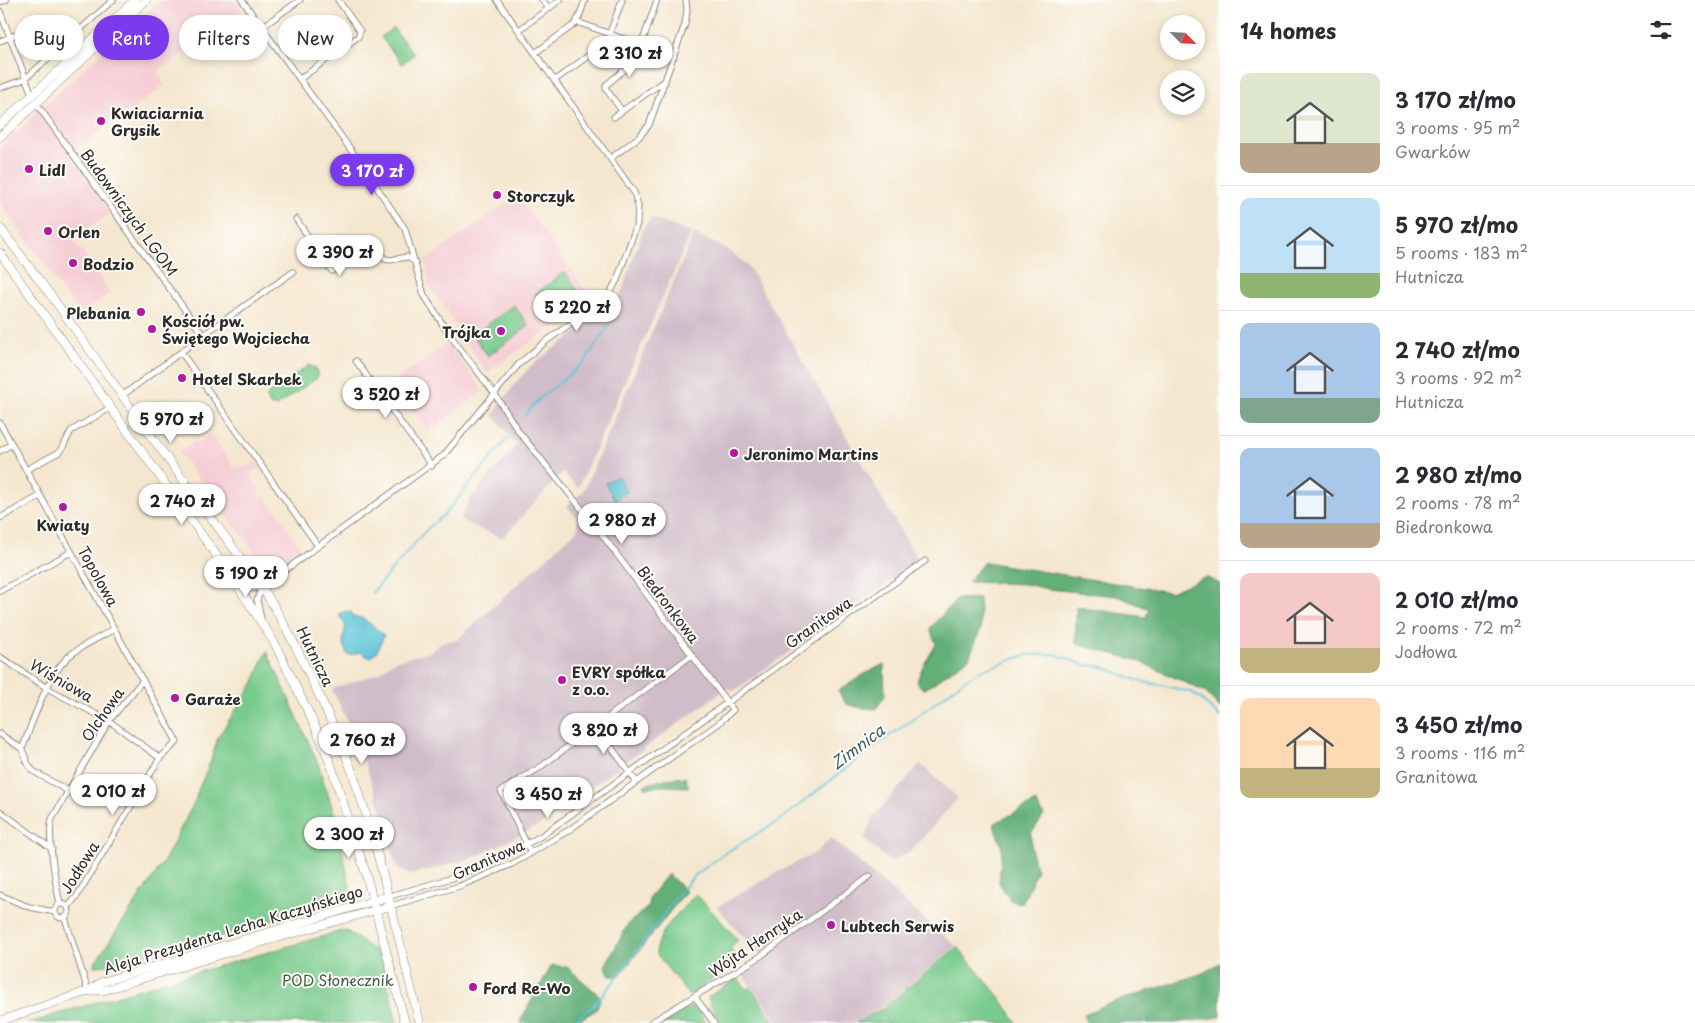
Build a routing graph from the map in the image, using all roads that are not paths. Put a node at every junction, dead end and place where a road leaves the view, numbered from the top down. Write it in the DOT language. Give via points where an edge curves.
graph roads {
  1 [pos="6,0"];
  2 [pos="113,0"];
  3 [pos="135,0"];
  4 [pos="146,0"];
  5 [pos="242,0"];
  6 [pos="300,0"];
  7 [pos="338,0"];
  8 [pos="497,0"];
  9 [pos="542,0"];
  10 [pos="560,0"];
  11 [pos="585,0"];
  12 [pos="622,0"];
  13 [pos="657,0"];
  14 [pos="686,0"];
  15 [pos="0,2"];
  16 [pos="549,8"];
  17 [pos="0,11"];
  18 [pos="253,15"];
  19 [pos="577,22"];
  20 [pos="268,23"];
  21 [pos="519,30"];
  22 [pos="15,35"];
  23 [pos="268,35"];
  24 [pos="610,35"];
  25 [pos="10,37"];
  26 [pos="0,40"];
  27 [pos="642,46"];
  28 [pos="535,53"];
  29 [pos="674,57"];
  30 [pos="25,78"];
  31 [pos="300,79"];
  32 [pos="554,80"];
  33 [pos="665,82"];
  34 [pos="0,88"];
  35 [pos="32,95"];
  36 [pos="36,103"];
  37 [pos="622,111"];
  38 [pos="614,117"];
  39 [pos="0,125"];
  40 [pos="0,137"];
  41 [pos="611,158"];
  42 [pos="296,219"];
  43 [pos="0,228"];
  44 [pos="0,253"];
  45 [pos="414,261"];
  46 [pos="293,272"];
  47 [pos="204,336"];
  48 [pos="181,352"];
  49 [pos="356,361"];
  50 [pos="494,394"];
  51 [pos="122,396"];
  52 [pos="110,408"];
  53 [pos="0,423"];
  54 [pos="12,444"];
  55 [pos="0,451"];
  56 [pos="432,466"];
  57 [pos="26,470"];
  58 [pos="40,496"];
  59 [pos="0,518"];
  60 [pos="318,546"];
  61 [pos="71,552"];
  62 [pos="925,561"];
  63 [pos="234,580"];
  64 [pos="262,588"];
  65 [pos="0,591"];
  66 [pos="261,621"];
  67 [pos="114,629"];
  68 [pos="692,655"];
  69 [pos="0,657"];
  70 [pos="143,680"];
  71 [pos="47,688"];
  72 [pos="726,702"];
  73 [pos="732,710"];
  74 [pos="109,721"];
  75 [pos="595,726"];
  76 [pos="0,734"];
  77 [pos="177,742"];
  78 [pos="22,749"];
  79 [pos="160,758"];
  80 [pos="629,773"];
  81 [pos="636,781"];
  82 [pos="68,791"];
  83 [pos="0,811"];
  84 [pos="526,844"];
  85 [pos="52,849"];
  86 [pos="531,854"];
  87 [pos="870,876"];
  88 [pos="0,895"];
  89 [pos="387,897"];
  90 [pos="373,901"];
  91 [pos="60,904"];
  92 [pos="390,906"];
  93 [pos="68,907"];
  94 [pos="375,911"];
  95 [pos="55,912"];
  96 [pos="65,918"];
  97 [pos="88,991"];
  98 [pos="695,997"];
  99 [pos="0,1021"];
  100 [pos="405,1023"];
  101 [pos="420,1023"];
  102 [pos="650,1023"];
  103 [pos="714,1023"];
  1 -- 15 [label="street"];
  2 -- 30 [label="street"];
  3 -- 35 [label="main road"];
  4 -- 36 [label="main road"];
  5 -- 18 [label="street, Biedronkowa"];
  6 -- 20 [label="street"];
  7 -- 31 [label="street" via="360,30 358,37"];
  8 -- 21 [label="street"];
  9 -- 16 [label="street"];
  10 -- 16 [label="street"];
  11 -- 19 [label="street"];
  12 -- 24 [label="street"];
  13 -- 27 [label="street"];
  14 -- 29 [label="street" via="686,23"];
  16 -- 21 [label="street"];
  17 -- 25 [label="street"];
  19 -- 24 [label="street"];
  19 -- 28 [label="street"];
  21 -- 28 [label="street"];
  22 -- 25 [label="street"];
  23 -- 31 [label="street, Biedronkowa"];
  24 -- 27 [label="street"];
  24 -- 32 [label="street" via="605,44"];
  25 -- 26 [label="street"];
  25 -- 30 [label="street"];
  27 -- 29 [label="street"];
  27 -- 37 [label="street" via="634,63 606,84"];
  28 -- 32 [label="street"];
  29 -- 33 [label="street"];
  30 -- 34 [label="street"];
  30 -- 35 [label="street"];
  31 -- 45 [label="street, Biedronkowa" via="405,229"];
  32 -- 41 [label="street"];
  33 -- 37 [label="street"];
  33 -- 41 [label="street" via="647,128"];
  35 -- 36 [label="main road"];
  35 -- 39 [label="main road"];
  36 -- 40 [label="main road"];
  36 -- 47 [label="street, Budowniczych LGOM"];
  37 -- 38 [label="street"];
  41 -- 50 [label="street" via="632,187 638,212 637,224 613,288 602,302 519,364"];
  42 -- 45 [label="street" via="332,271 372,243 385,259 407,257"];
  43 -- 51 [label="main road, Hutnicza"];
  44 -- 52 [label="main road, Hutnicza"];
  45 -- 50 [label="street, Biedronkowa" via="424,295"];
  46 -- 47 [label="street"];
  47 -- 48 [label="street"];
  48 -- 51 [label="street"];
  48 -- 60 [label="street"];
  49 -- 56 [label="street"];
  50 -- 56 [label="street"];
  50 -- 68 [label="street, Biedronkowa" via="519,432 594,524"];
  51 -- 64 [label="main road, Hutnicza"];
  52 -- 57 [label="street" via="71,431 60,451"];
  52 -- 63 [label="main road, Hutnicza"];
  53 -- 54 [label="street, Topolowa"];
  54 -- 55 [label="street"];
  54 -- 57 [label="street, Topolowa"];
  56 -- 60 [label="street"];
  57 -- 58 [label="street, Topolowa"];
  58 -- 59 [label="street"];
  58 -- 61 [label="street, Topolowa"];
  60 -- 64 [label="street"];
  61 -- 65 [label="street"];
  61 -- 67 [label="street, Topolowa"];
  62 -- 72 [label="street, Granitowa"];
  63 -- 64 [label="street" via="251,589"];
  63 -- 66 [label="main road, Hutnicza"];
  64 -- 66 [label="street" via="256,600"];
  64 -- 89 [label="main road, Hutnicza" via="297,647 341,741 364,808"];
  66 -- 90 [label="main road, Hutnicza" via="316,728 349,820"];
  67 -- 70 [label="street, Topolowa"];
  67 -- 71 [label="street" via="68,658"];
  68 -- 72 [label="street, Biedronkowa"];
  68 -- 75 [label="street"];
  69 -- 71 [label="street, Wiśniowa"];
  70 -- 74 [label="street, Olchowa"];
  70 -- 77 [label="street, Topolowa"];
  71 -- 74 [label="street, Wiśniowa"];
  71 -- 78 [label="street"];
  72 -- 73 [label="street, Biedronkowa"];
  72 -- 80 [label="street, Granitowa"];
  73 -- 81 [label="street, Granitowa" via="718,724"];
  74 -- 79 [label="street, Wiśniowa"];
  74 -- 82 [label="street, Olchowa"];
  75 -- 80 [label="street"];
  75 -- 84 [label="street" via="540,768 501,791"];
  76 -- 78 [label="street"];
  77 -- 79 [label="street, Jodłowa"];
  78 -- 82 [label="street" via="33,771"];
  79 -- 93 [label="street, Jodłowa"];
  80 -- 81 [label="street"];
  80 -- 84 [label="street, Granitowa"];
  81 -- 86 [label="street, Granitowa"];
  82 -- 85 [label="street, Olchowa" via="51,823"];
  83 -- 85 [label="street"];
  84 -- 86 [label="street"];
  84 -- 89 [label="street, Granitowa" via="455,877"];
  85 -- 91 [label="street, Olchowa"];
  86 -- 92 [label="street, Granitowa" via="460,886"];
  87 -- 98 [label="street, Wójta Henryka" via="758,958"];
  88 -- 95 [label="street" via="23,906"];
  89 -- 90 [label="main road, Aleja Prezydenta Lecha Kaczyńskiego"];
  89 -- 92 [label="main road, Hutnicza"];
  90 -- 94 [label="main road, Hutnicza"];
  90 -- 97 [label="main road, Aleja Prezydenta Lecha Kaczyńskiego" via="102,982"];
  91 -- 93 [label="street"];
  91 -- 95 [label="street"];
  92 -- 94 [label="main road, Aleja Prezydenta Lecha Kaczyńskiego"];
  92 -- 101 [label="main road, Hutnicza"];
  93 -- 96 [label="street" via="69,913"];
  94 -- 97 [label="main road, Aleja Prezydenta Lecha Kaczyńskiego" via="104,990"];
  94 -- 100 [label="main road, Hutnicza"];
  95 -- 96 [label="street" via="60,918"];
  96 -- 97 [label="street"];
  97 -- 99 [label="main road, Aleja Prezydenta Lecha Kaczyńskiego"];
  98 -- 102 [label="street, Wójta Henryka"];
  98 -- 103 [label="street"];
}
